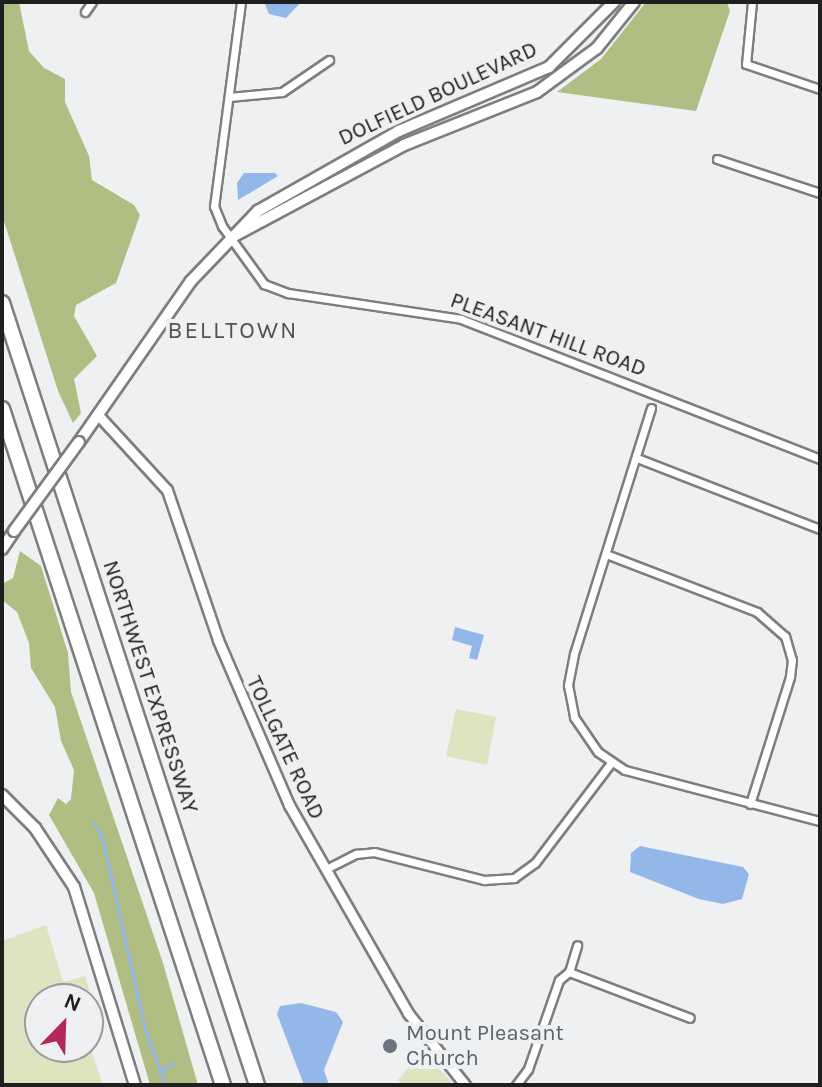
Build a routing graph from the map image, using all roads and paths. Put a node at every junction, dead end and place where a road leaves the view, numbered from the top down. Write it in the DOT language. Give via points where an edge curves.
graph roads {
  1 [pos="92,2"];
  2 [pos="241,2"];
  3 [pos="614,2"];
  4 [pos="634,2"];
  5 [pos="752,2"];
  6 [pos="85,12"];
  7 [pos="329,60"];
  8 [pos="820,89"];
  9 [pos="229,97"];
  10 [pos="717,159"];
  11 [pos="820,193"];
  12 [pos="230,238"];
  13 [pos="2,303"];
  14 [pos="651,408"];
  15 [pos="2,409"];
  16 [pos="99,416"];
  17 [pos="637,458"];
  18 [pos="820,459"];
  19 [pos="820,529"];
  20 [pos="2,549"];
  21 [pos="606,554"];
  22 [pos="611,763"];
  23 [pos="2,795"];
  24 [pos="750,804"];
  25 [pos="820,821"];
  26 [pos="326,869"];
  27 [pos="577,945"];
  28 [pos="569,972"];
  29 [pos="690,1018"];
  30 [pos="135,1085"];
  31 [pos="223,1085"];
  32 [pos="257,1085"];
  33 [pos="465,1085"];
  34 [pos="516,1085"];
  1 -- 6 [label="street"];
  2 -- 9 [label="street, PLEASANT HILL ROAD"];
  3 -- 12 [label="main road, DOLFIELD BOULEVARD" via="549,67 368,147 277,198"];
  4 -- 12 [label="main road, DOLFIELD BOULEVARD" via="597,48 537,92 404,145"];
  5 -- 8 [label="street" via="746,64"];
  7 -- 9 [label="street" via="282,92"];
  9 -- 12 [label="street, PLEASANT HILL ROAD" via="214,206"];
  10 -- 11 [label="street"];
  12 -- 16 [label="main road, DOLFIELD BOULEVARD" via="191,281"];
  12 -- 18 [label="street, PLEASANT HILL ROAD" via="257,277 275,289 461,319"];
  13 -- 32 [label="highway, NORTHWEST EXPRESSWAY"];
  14 -- 17 [label="street"];
  15 -- 31 [label="highway"];
  16 -- 20 [label="main road, DOLFIELD BOULEVARD, bridge"];
  16 -- 26 [label="street, TOLLGATE ROAD" via="172,501 251,722"];
  17 -- 19 [label="street"];
  17 -- 21 [label="street"];
  21 -- 22 [label="street" via="568,685 581,730"];
  21 -- 24 [label="street" via="757,612 785,636 792,660 790,677"];
  22 -- 24 [label="street"];
  22 -- 26 [label="street" via="535,863 514,878 484,880 374,852 356,854"];
  23 -- 30 [label="main road" via="35,828 74,887"];
  24 -- 25 [label="street"];
  26 -- 33 [label="street, TOLLGATE ROAD" via="417,1026"];
  27 -- 28 [label="street"];
  28 -- 29 [label="street"];
  28 -- 34 [label="street" via="559,980 532,1059"];
}
